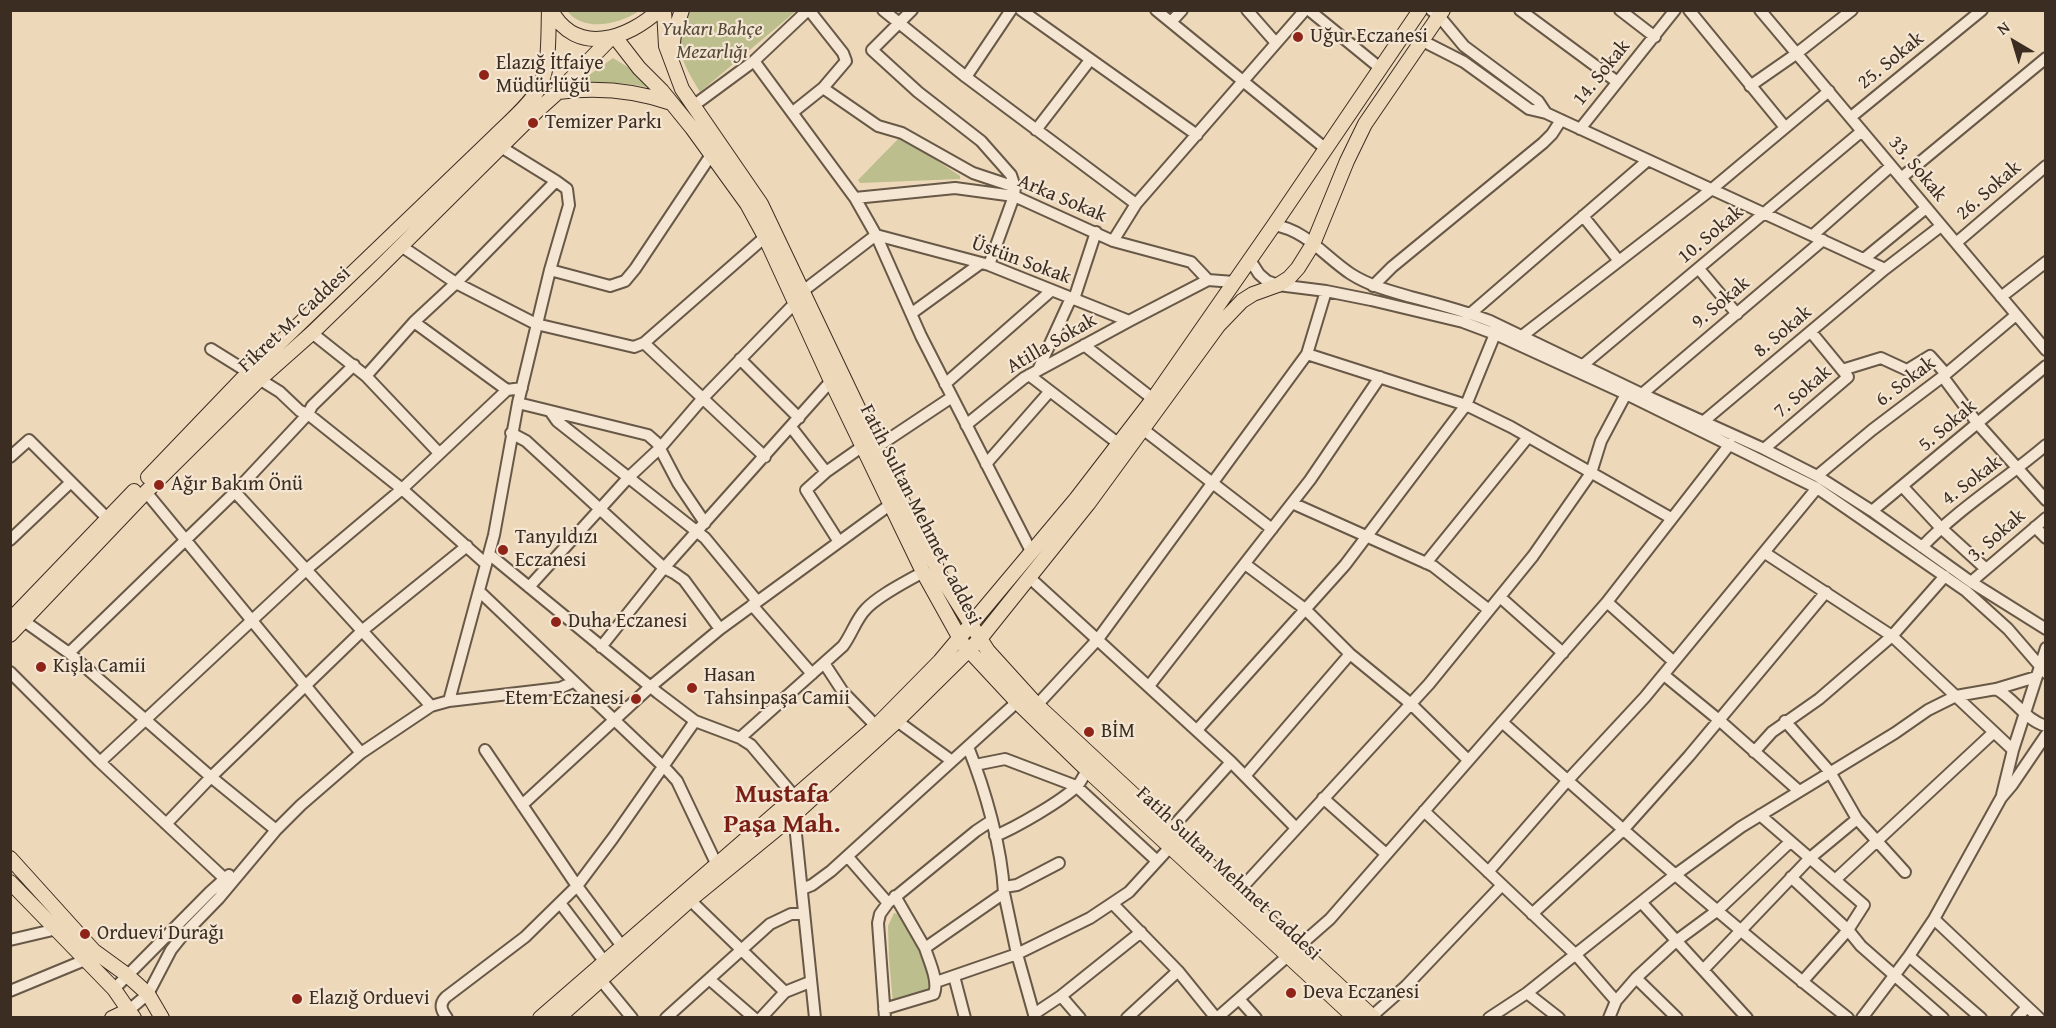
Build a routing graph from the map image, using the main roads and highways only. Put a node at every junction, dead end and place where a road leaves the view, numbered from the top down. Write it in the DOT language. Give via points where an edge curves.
graph roads {
  1 [pos="550,10"];
  2 [pos="659,10"];
  3 [pos="663,10"];
  4 [pos="682,10"];
  5 [pos="1420,10"];
  6 [pos="1438,12"];
  7 [pos="613,38"];
  8 [pos="669,59"];
  9 [pos="558,92"];
  10 [pos="672,103"];
  11 [pos="254,376"];
  12 [pos="870,447"];
  13 [pos="17,620"];
  14 [pos="972,625"];
  15 [pos="10,635"];
  16 [pos="959,639"];
  17 [pos="980,639"];
  18 [pos="969,650"];
  19 [pos="10,858"];
  20 [pos="10,882"];
  21 [pos="1292,952"];
  22 [pos="131,1014"];
  23 [pos="1373,1016"];
  24 [pos="112,1017"];
  25 [pos="162,1017"];
  26 [pos="540,1017"];
  27 [pos="558,1017"];
  28 [pos="1355,1017"];
  1 -- 7 [label="main road" via="575,35 587,39"];
  1 -- 11 [label="main road" via="543,76 529,101"];
  2 -- 7 [label="main road" via="645,23"];
  3 -- 8 [label="main road"];
  4 -- 8 [label="main road"];
  5 -- 14 [label="main road" via="1153,399"];
  6 -- 17 [label="main road" via="1356,141 1313,244 1298,268 1278,285 1253,294 1218,326 1144,430"];
  7 -- 9 [label="main road, Fikret M. Caddesi"];
  7 -- 10 [label="main road, Fatih Sultan Mehmet Caddesi"];
  8 -- 12 [label="main road" via="682,89 761,204"];
  9 -- 10 [label="main road" via="615,90"];
  9 -- 11 [label="main road, Fikret M. Caddesi" via="312,333"];
  10 -- 12 [label="main road, Fatih Sultan Mehmet Caddesi" via="736,187 765,237 831,381"];
  11 -- 13 [label="main road, Fikret M. Caddesi" via="146,492"];
  11 -- 13 [label="main road" via="108,519"];
  12 -- 14 [label="main road"];
  12 -- 16 [label="main road, Fatih Sultan Mehmet Caddesi" via="891,504"];
  13 -- 15 [label="main road, Fikret M. Caddesi"];
  14 -- 16 [label="main road"];
  14 -- 17 [label="main road"];
  16 -- 18 [label="main road, Fatih Sultan Mehmet Caddesi"];
  16 -- 26 [label="main road" via="876,726"];
  17 -- 18 [label="main road"];
  17 -- 21 [label="main road" via="1037,705 1237,893"];
  18 -- 21 [label="main road, Fatih Sultan Mehmet Caddesi" via="1087,770"];
  18 -- 27 [label="main road" via="794,814"];
  19 -- 25 [label="main road" via="94,951 148,994"];
  20 -- 22 [label="main road" via="114,988"];
  21 -- 23 [label="main road"];
  21 -- 28 [label="main road, Fatih Sultan Mehmet Caddesi"];
  22 -- 24 [label="main road"];
}
